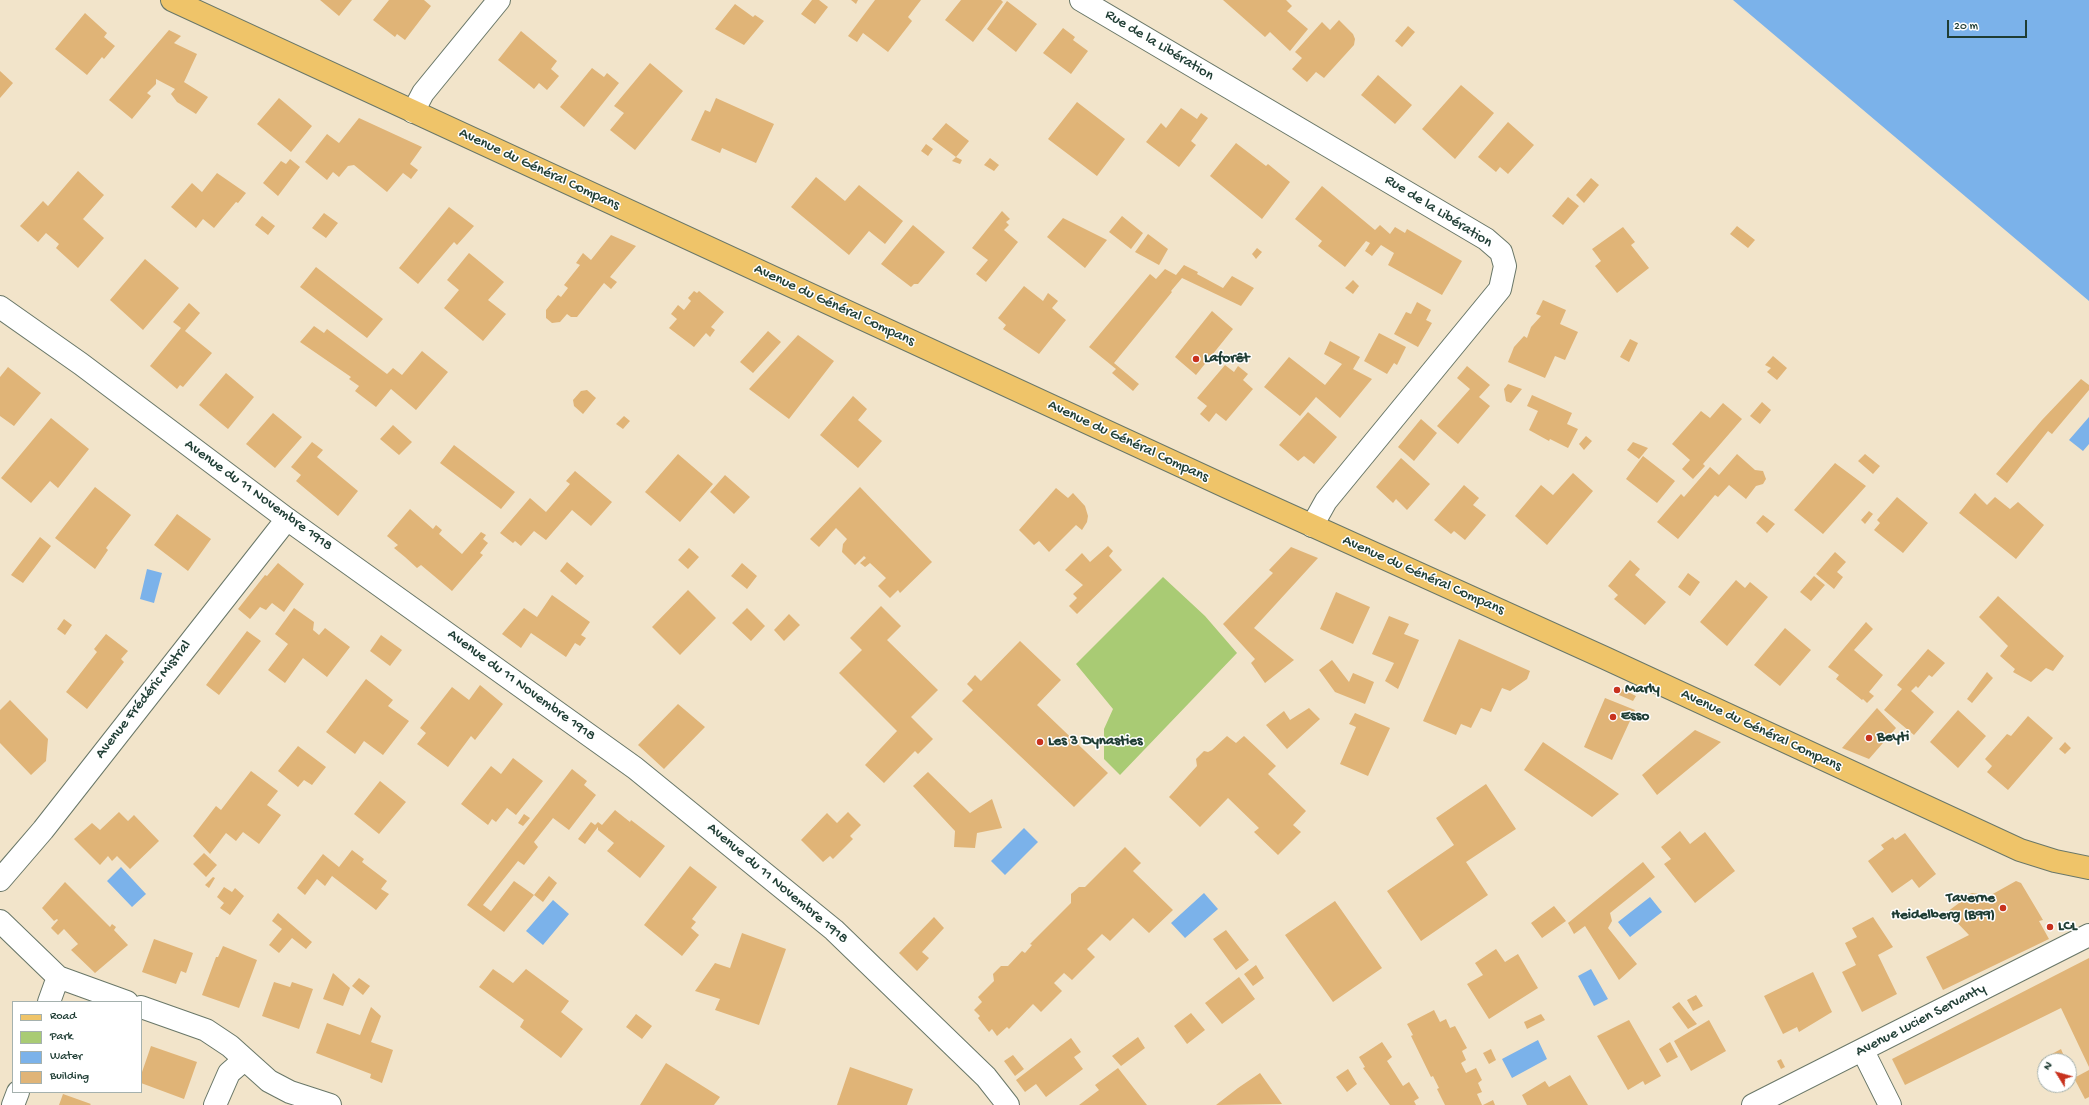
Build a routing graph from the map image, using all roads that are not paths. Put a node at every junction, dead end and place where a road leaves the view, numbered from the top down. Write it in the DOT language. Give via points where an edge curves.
graph roads {
  1 [pos="172,0"];
  2 [pos="499,0"];
  3 [pos="1081,0"];
  4 [pos="413,112"];
  5 [pos="0,307"];
  6 [pos="287,519"];
  7 [pos="1312,526"];
  8 [pos="2089,868"];
  9 [pos="0,880"];
  10 [pos="0,921"];
  11 [pos="2089,935"];
  12 [pos="58,977"];
  13 [pos="49,1001"];
  14 [pos="124,1001"];
  15 [pos="142,1007"];
  16 [pos="1862,1051"];
  17 [pos="244,1060"];
  18 [pos="18,1093"];
  19 [pos="13,1105"];
  20 [pos="214,1105"];
  21 [pos="330,1105"];
  22 [pos="1008,1105"];
  23 [pos="1753,1105"];
  24 [pos="1890,1105"];
  1 -- 4 [label="main road, Avenue du Général Compans"];
  2 -- 4 [label="street" via="423,93"];
  3 -- 7 [label="street, Rue de la Libération" via="1486,239 1501,252 1505,266 1500,289 1326,501"];
  4 -- 7 [label="main road, Avenue du Général Compans"];
  5 -- 6 [label="street, Avenue du 11 Novembre 1918" via="81,364"];
  6 -- 9 [label="street, Avenue Frédéric Mistral" via="43,830"];
  6 -- 22 [label="street, Avenue du 11 Novembre 1918" via="629,764 738,851 834,930 986,1077"];
  7 -- 8 [label="main road, Avenue du Général Compans" via="2020,850 2054,861"];
  10 -- 12 [label="street"];
  11 -- 16 [label="street, Avenue Lucien Servanty"];
  12 -- 13 [label="street"];
  12 -- 14 [label="street"];
  15 -- 17 [label="street" via="206,1030 230,1046"];
  16 -- 23 [label="street, Avenue Lucien Servanty"];
  16 -- 24 [label="street"];
  17 -- 20 [label="street" via="229,1073"];
  17 -- 21 [label="street" via="269,1081 290,1092"];
  18 -- 19 [label="street"];
}
